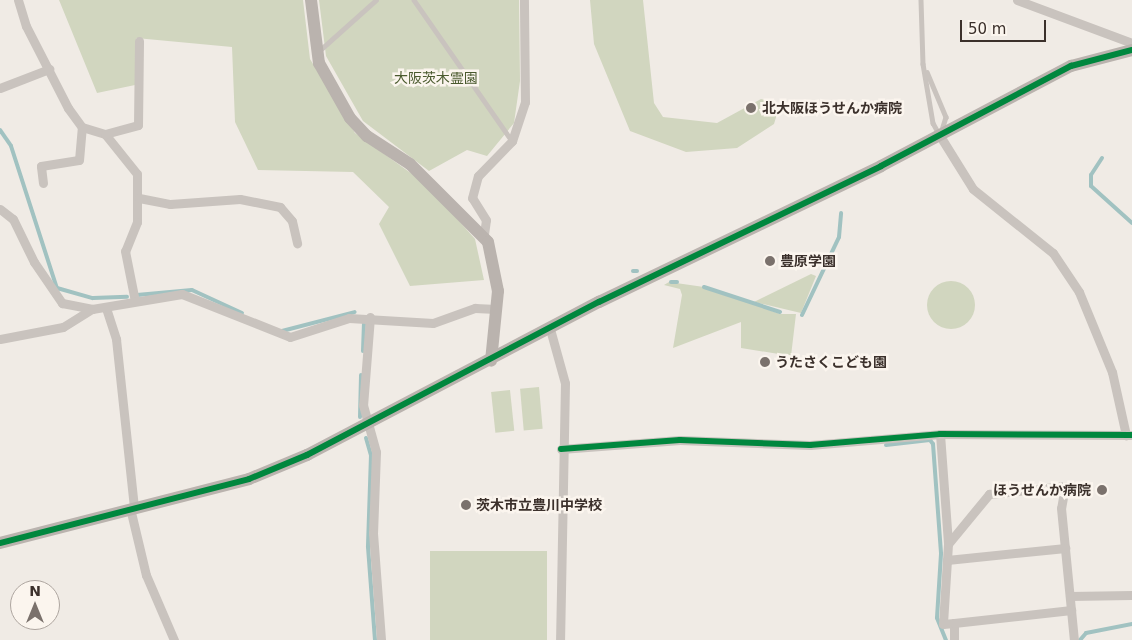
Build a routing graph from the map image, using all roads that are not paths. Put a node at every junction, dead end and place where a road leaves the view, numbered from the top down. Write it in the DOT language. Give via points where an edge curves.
graph roads {
  1 [pos="18,0"];
  2 [pos="312,0"];
  3 [pos="376,0"];
  4 [pos="414,0"];
  5 [pos="524,0"];
  6 [pos="921,0"];
  7 [pos="1017,0"];
  8 [pos="1040,0"];
  9 [pos="1040,10"];
  10 [pos="139,41"];
  11 [pos="1132,43"];
  12 [pos="1132,50"];
  13 [pos="317,54"];
  14 [pos="923,64"];
  15 [pos="49,69"];
  16 [pos="0,88"];
  17 [pos="82,127"];
  18 [pos="105,134"];
  19 [pos="940,136"];
  20 [pos="512,140"];
  21 [pos="43,184"];
  22 [pos="138,198"];
  23 [pos="0,209"];
  24 [pos="484,234"];
  25 [pos="297,242"];
  26 [pos="135,301"];
  27 [pos="106,308"];
  28 [pos="92,309"];
  29 [pos="496,309"];
  30 [pos="370,317"];
  31 [pos="550,329"];
  32 [pos="0,339"];
  33 [pos="491,361"];
  34 [pos="368,425"];
  35 [pos="940,434"];
  36 [pos="1129,435"];
  37 [pos="561,450"];
  38 [pos="132,507"];
  39 [pos="0,543"];
  40 [pos="948,544"];
  41 [pos="1065,548"];
  42 [pos="947,560"];
  43 [pos="1132,595"];
  44 [pos="1070,596"];
  45 [pos="1071,610"];
  46 [pos="954,623"];
  47 [pos="174,640"];
  48 [pos="381,640"];
  49 [pos="560,640"];
  50 [pos="954,640"];
  51 [pos="1074,640"];
  1 -- 15 [label="street"];
  2 -- 13 [label="street"];
  3 -- 13 [label="lane"];
  4 -- 20 [label="lane"];
  5 -- 20 [label="street" via="526,87"];
  6 -- 14 [label="lane"];
  7 -- 9 [label="street"];
  8 -- 9 [label="street"];
  9 -- 11 [label="street"];
  10 -- 18 [label="street" via="138,125"];
  12 -- 19 [label="street" via="1071,66"];
  13 -- 24 [label="street" via="325,77 359,128 410,164"];
  14 -- 19 [label="lane" via="933,123"];
  14 -- 19 [label="lane" via="946,117"];
  15 -- 16 [label="street"];
  15 -- 17 [label="street"];
  17 -- 18 [label="street"];
  17 -- 21 [label="street" via="79,160 41,166"];
  18 -- 22 [label="street" via="137,174"];
  19 -- 31 [label="street"];
  19 -- 36 [label="street" via="973,189 1054,253 1079,292 1112,372"];
  20 -- 24 [label="street" via="478,176 474,206 486,220"];
  22 -- 25 [label="street" via="170,204 240,199 280,207 292,221"];
  22 -- 26 [label="street" via="137,222 125,251"];
  23 -- 28 [label="street" via="14,219 34,262 62,302"];
  24 -- 29 [label="street" via="496,269"];
  26 -- 27 [label="street"];
  26 -- 30 [label="street" via="188,294 269,333 290,338 344,319"];
  27 -- 28 [label="street"];
  27 -- 38 [label="street" via="116,339"];
  28 -- 32 [label="street" via="63,326"];
  29 -- 30 [label="street" via="474,308 433,323"];
  29 -- 33 [label="street"];
  30 -- 34 [label="street" via="363,394"];
  31 -- 33 [label="street"];
  31 -- 37 [label="street" via="565,383"];
  33 -- 34 [label="street"];
  34 -- 38 [label="street" via="249,479"];
  34 -- 48 [label="street" via="377,469 373,533"];
  35 -- 36 [label="street"];
  35 -- 37 [label="street" via="810,445 680,440"];
  35 -- 40 [label="street"];
  37 -- 49 [label="street"];
  38 -- 39 [label="street"];
  38 -- 47 [label="street" via="146,575"];
  40 -- 41 [label="street" via="989,494 1065,486 1061,508"];
  40 -- 42 [label="street"];
  41 -- 42 [label="street"];
  41 -- 44 [label="street"];
  42 -- 46 [label="street" via="943,624"];
  43 -- 44 [label="street"];
  44 -- 45 [label="street"];
  45 -- 46 [label="street"];
  45 -- 51 [label="street"];
  46 -- 50 [label="street"];
}
